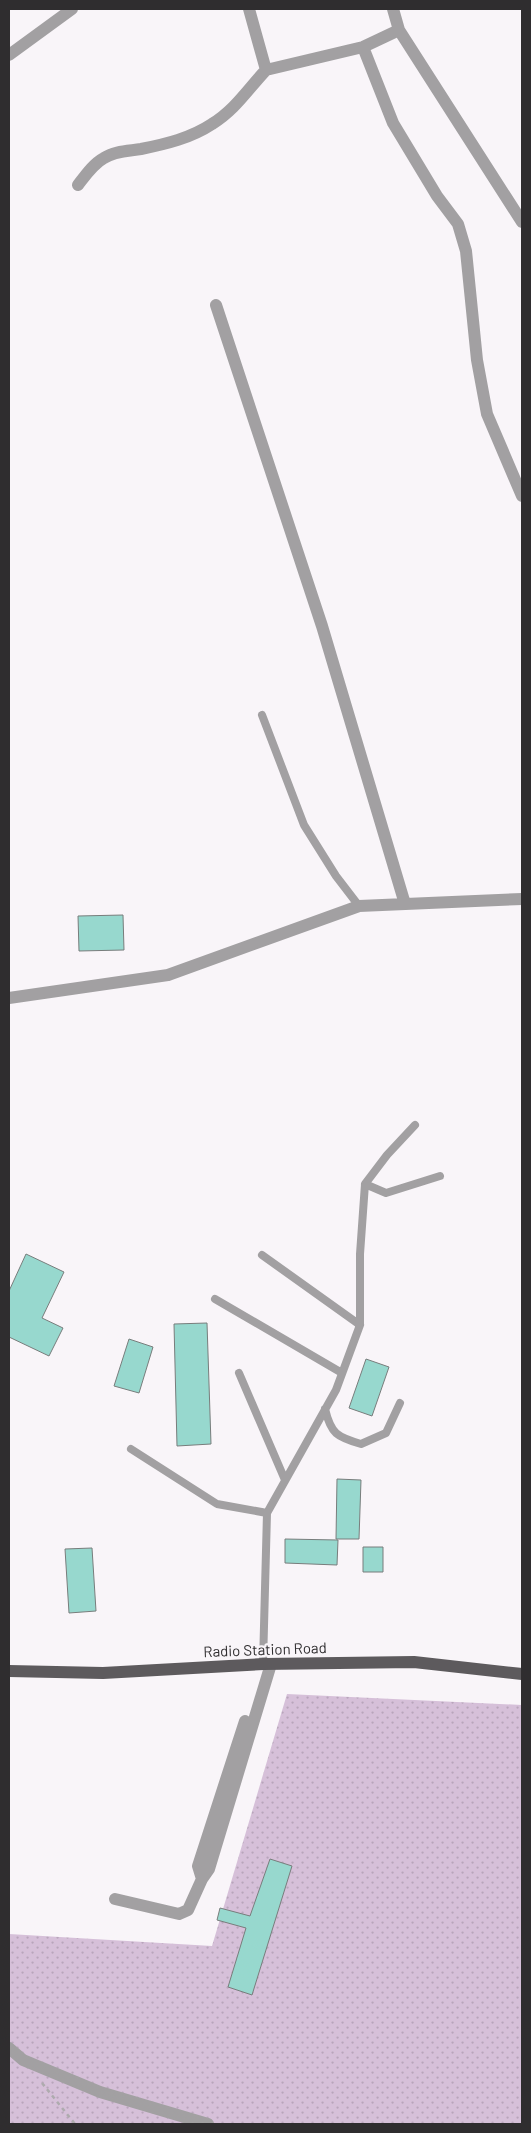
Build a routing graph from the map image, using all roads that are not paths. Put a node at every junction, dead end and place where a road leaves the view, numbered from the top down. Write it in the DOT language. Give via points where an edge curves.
graph roads {
  1 [pos="72,9"];
  2 [pos="249,9"];
  3 [pos="393,9"];
  4 [pos="399,30"];
  5 [pos="363,47"];
  6 [pos="9,55"];
  7 [pos="266,70"];
  8 [pos="78,186"];
  9 [pos="522,222"];
  10 [pos="216,305"];
  11 [pos="522,496"];
  12 [pos="262,716"];
  13 [pos="522,899"];
  14 [pos="405,904"];
  15 [pos="359,906"];
  16 [pos="9,998"];
  17 [pos="415,1125"];
  18 [pos="440,1176"];
  19 [pos="365,1184"];
  20 [pos="262,1255"];
  21 [pos="215,1299"];
  22 [pos="360,1324"];
  23 [pos="239,1373"];
  24 [pos="342,1373"];
  25 [pos="400,1402"];
  26 [pos="326,1409"];
  27 [pos="131,1449"];
  28 [pos="285,1480"];
  29 [pos="267,1513"];
  30 [pos="267,1664"];
  31 [pos="9,1671"];
  32 [pos="522,1674"];
  33 [pos="114,1898"];
  34 [pos="9,2048"];
  35 [pos="208,2124"];
  1 -- 6 [label="street"];
  2 -- 7 [label="street"];
  3 -- 4 [label="street"];
  4 -- 5 [label="street"];
  4 -- 9 [label="street"];
  5 -- 7 [label="street"];
  5 -- 11 [label="street" via="393,123 437,196 458,224 466,251 477,360 487,414"];
  7 -- 8 [label="street" via="236,106 212,124 162,145 111,154 94,165"];
  10 -- 14 [label="street" via="322,626"];
  12 -- 15 [label="lane" via="304,825"];
  13 -- 14 [label="street"];
  14 -- 15 [label="street"];
  15 -- 16 [label="street" via="168,975"];
  17 -- 19 [label="lane"];
  18 -- 19 [label="lane" via="386,1193"];
  19 -- 22 [label="lane"];
  20 -- 22 [label="lane"];
  21 -- 24 [label="lane"];
  22 -- 24 [label="lane"];
  23 -- 28 [label="lane"];
  24 -- 26 [label="lane"];
  25 -- 26 [label="lane" via="386,1432 361,1444 342,1438 330,1428"];
  26 -- 28 [label="lane"];
  27 -- 29 [label="lane" via="217,1504"];
  28 -- 29 [label="lane"];
  29 -- 30 [label="lane"];
  30 -- 31 [label="main road, Radio Station Road" via="104,1674"];
  30 -- 32 [label="main road, Radio Station Road" via="414,1662"];
  30 -- 33 [label="street" via="209,1869 188,1910 179,1914"];
  34 -- 35 [label="street" via="23,2060 100,2092"];
}
